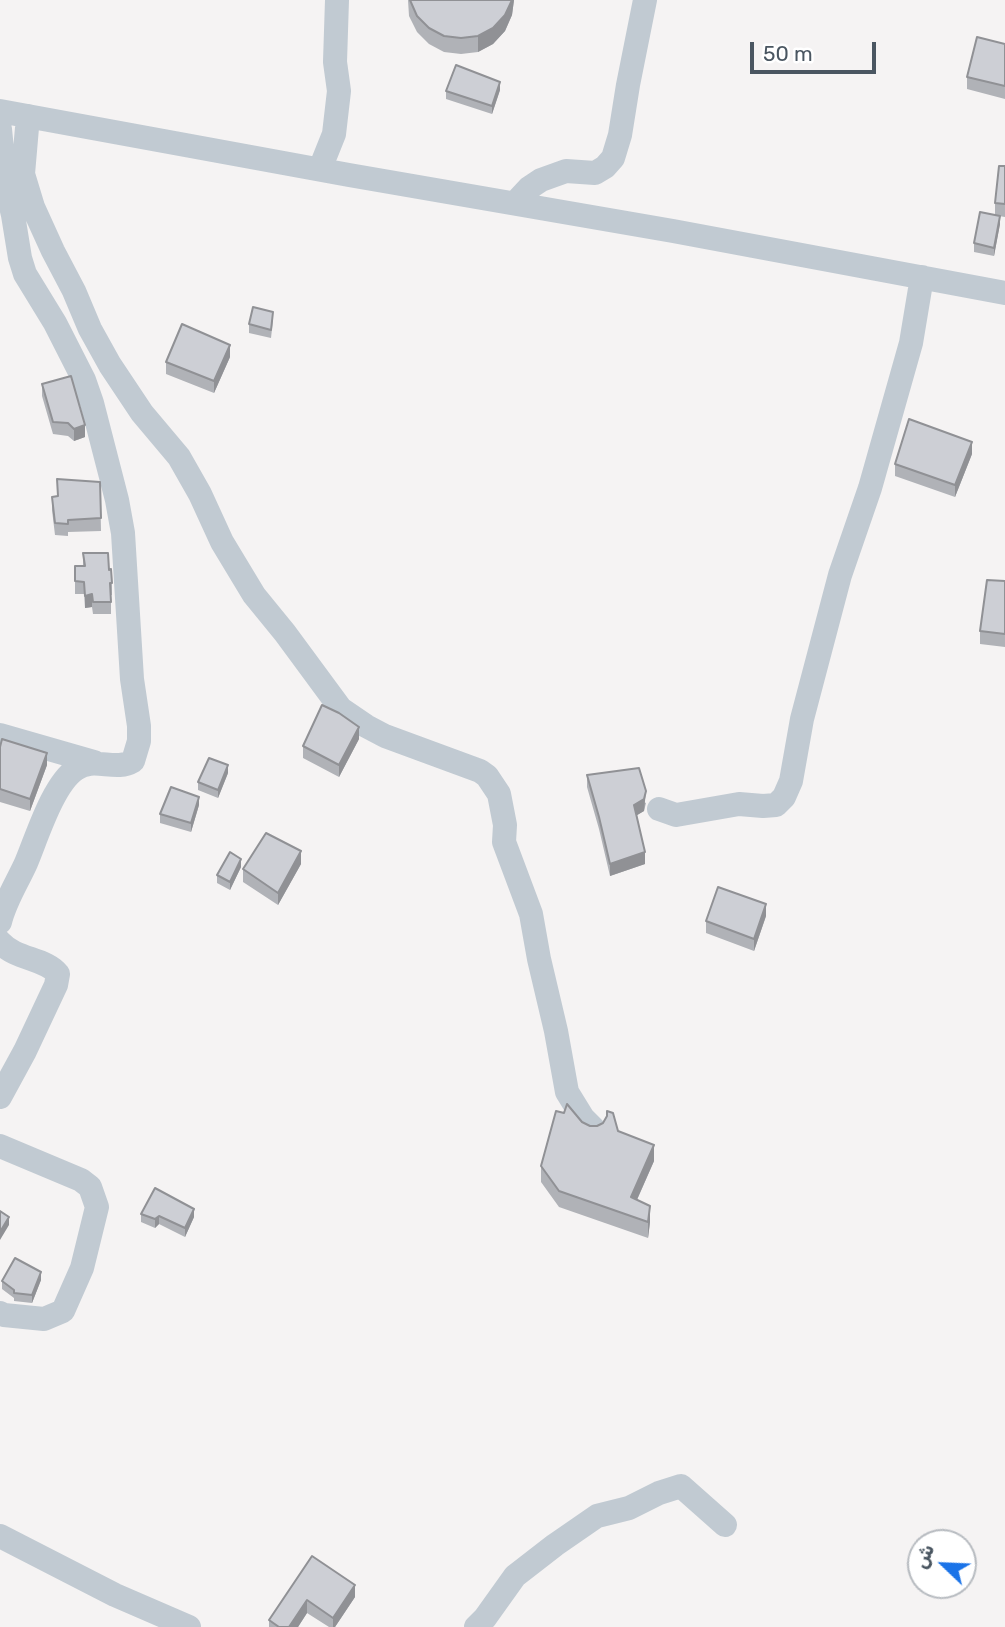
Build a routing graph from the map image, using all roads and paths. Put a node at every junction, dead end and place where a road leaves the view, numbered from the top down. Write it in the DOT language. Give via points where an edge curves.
graph roads {
  1 [pos="337,0"];
  2 [pos="645,0"];
  3 [pos="0,111"];
  4 [pos="28,116"];
  5 [pos="0,129"];
  6 [pos="320,169"];
  7 [pos="514,203"];
  8 [pos="922,277"];
  9 [pos="1005,293"];
  10 [pos="0,735"];
  11 [pos="94,762"];
  12 [pos="659,810"];
  13 [pos="0,922"];
  14 [pos="0,942"];
  15 [pos="0,1097"];
  16 [pos="593,1128"];
  17 [pos="0,1146"];
  18 [pos="0,1313"];
  19 [pos="725,1525"];
  20 [pos="0,1536"];
  21 [pos="190,1627"];
  22 [pos="476,1627"];
  1 -- 6 [label="street" via="338,102 334,134"];
  2 -- 7 [label="street" via="613,158 595,173 566,171 541,180"];
  3 -- 4 [label="street"];
  4 -- 6 [label="street"];
  4 -- 16 [label="street" via="23,174 53,251 110,365 179,457 254,595 341,709 385,736 480,771 499,794 504,842 531,914 566,1092"];
  5 -- 11 [label="street" via="20,258 84,380 123,533 139,741 133,761 125,765"];
  6 -- 7 [label="street"];
  7 -- 8 [label="street"];
  8 -- 9 [label="street"];
  8 -- 12 [label="street" via="911,343 840,575 784,797 776,805 739,804 676,815"];
  10 -- 11 [label="street"];
  11 -- 13 [label="street" via="77,768 56,794"];
  14 -- 15 [label="street" via="58,974"];
  17 -- 18 [label="street" via="81,1180 90,1187 97,1207 82,1268 63,1311 44,1319"];
  19 -- 22 [label="street" via="681,1486 597,1516 515,1576"];
  20 -- 21 [label="street" via="115,1595"];
}
